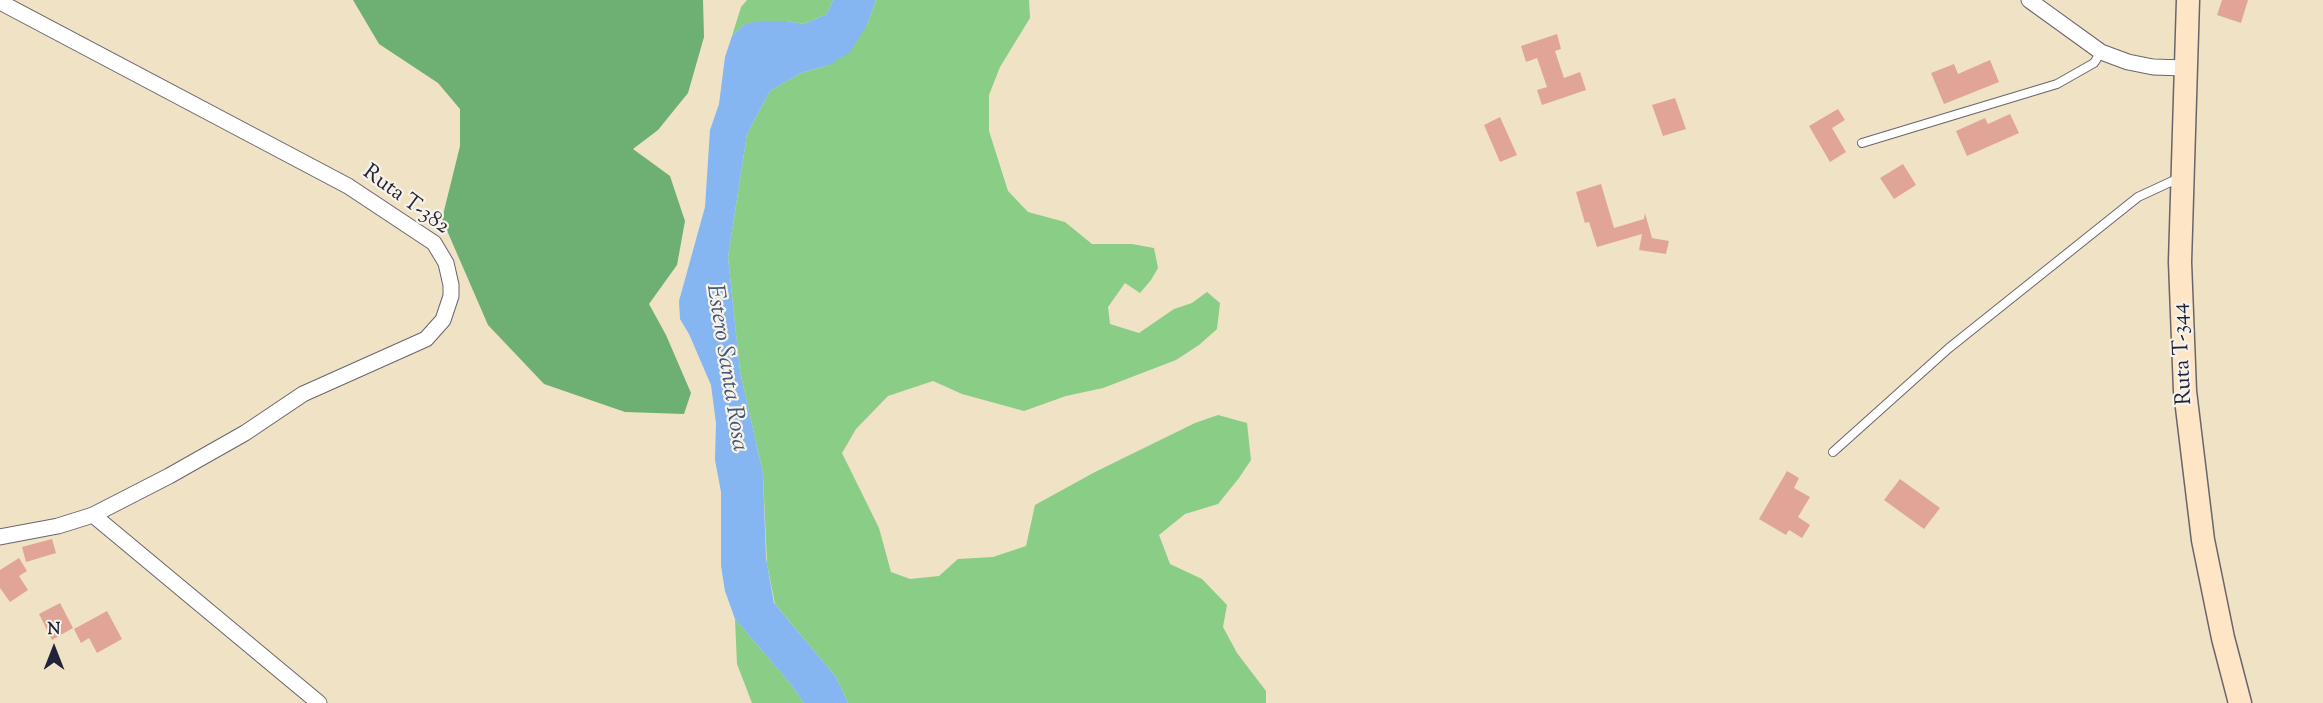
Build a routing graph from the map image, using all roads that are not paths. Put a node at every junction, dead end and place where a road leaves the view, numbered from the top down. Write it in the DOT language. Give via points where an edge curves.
graph roads {
  1 [pos="2029,0"];
  2 [pos="2188,0"];
  3 [pos="0,2"];
  4 [pos="2101,52"];
  5 [pos="2185,68"];
  6 [pos="1862,143"];
  7 [pos="2183,176"];
  8 [pos="1833,452"];
  9 [pos="93,515"];
  10 [pos="0,537"];
  11 [pos="319,703"];
  12 [pos="2240,703"];
  1 -- 4 [label="street"];
  2 -- 5 [label="main road, Ruta T-344"];
  3 -- 9 [label="street, Ruta T-382" via="348,186 434,243 450,274 448,309 426,339 303,394 170,476"];
  4 -- 5 [label="street" via="2153,67"];
  4 -- 6 [label="lane" via="2094,63 2057,84"];
  5 -- 7 [label="main road, Ruta T-344"];
  7 -- 8 [label="lane" via="2129,204 1949,348"];
  7 -- 12 [label="main road, Ruta T-344" via="2181,305 2190,441 2212,589"];
  9 -- 10 [label="street, Ruta T-382"];
  9 -- 11 [label="street"];
}
